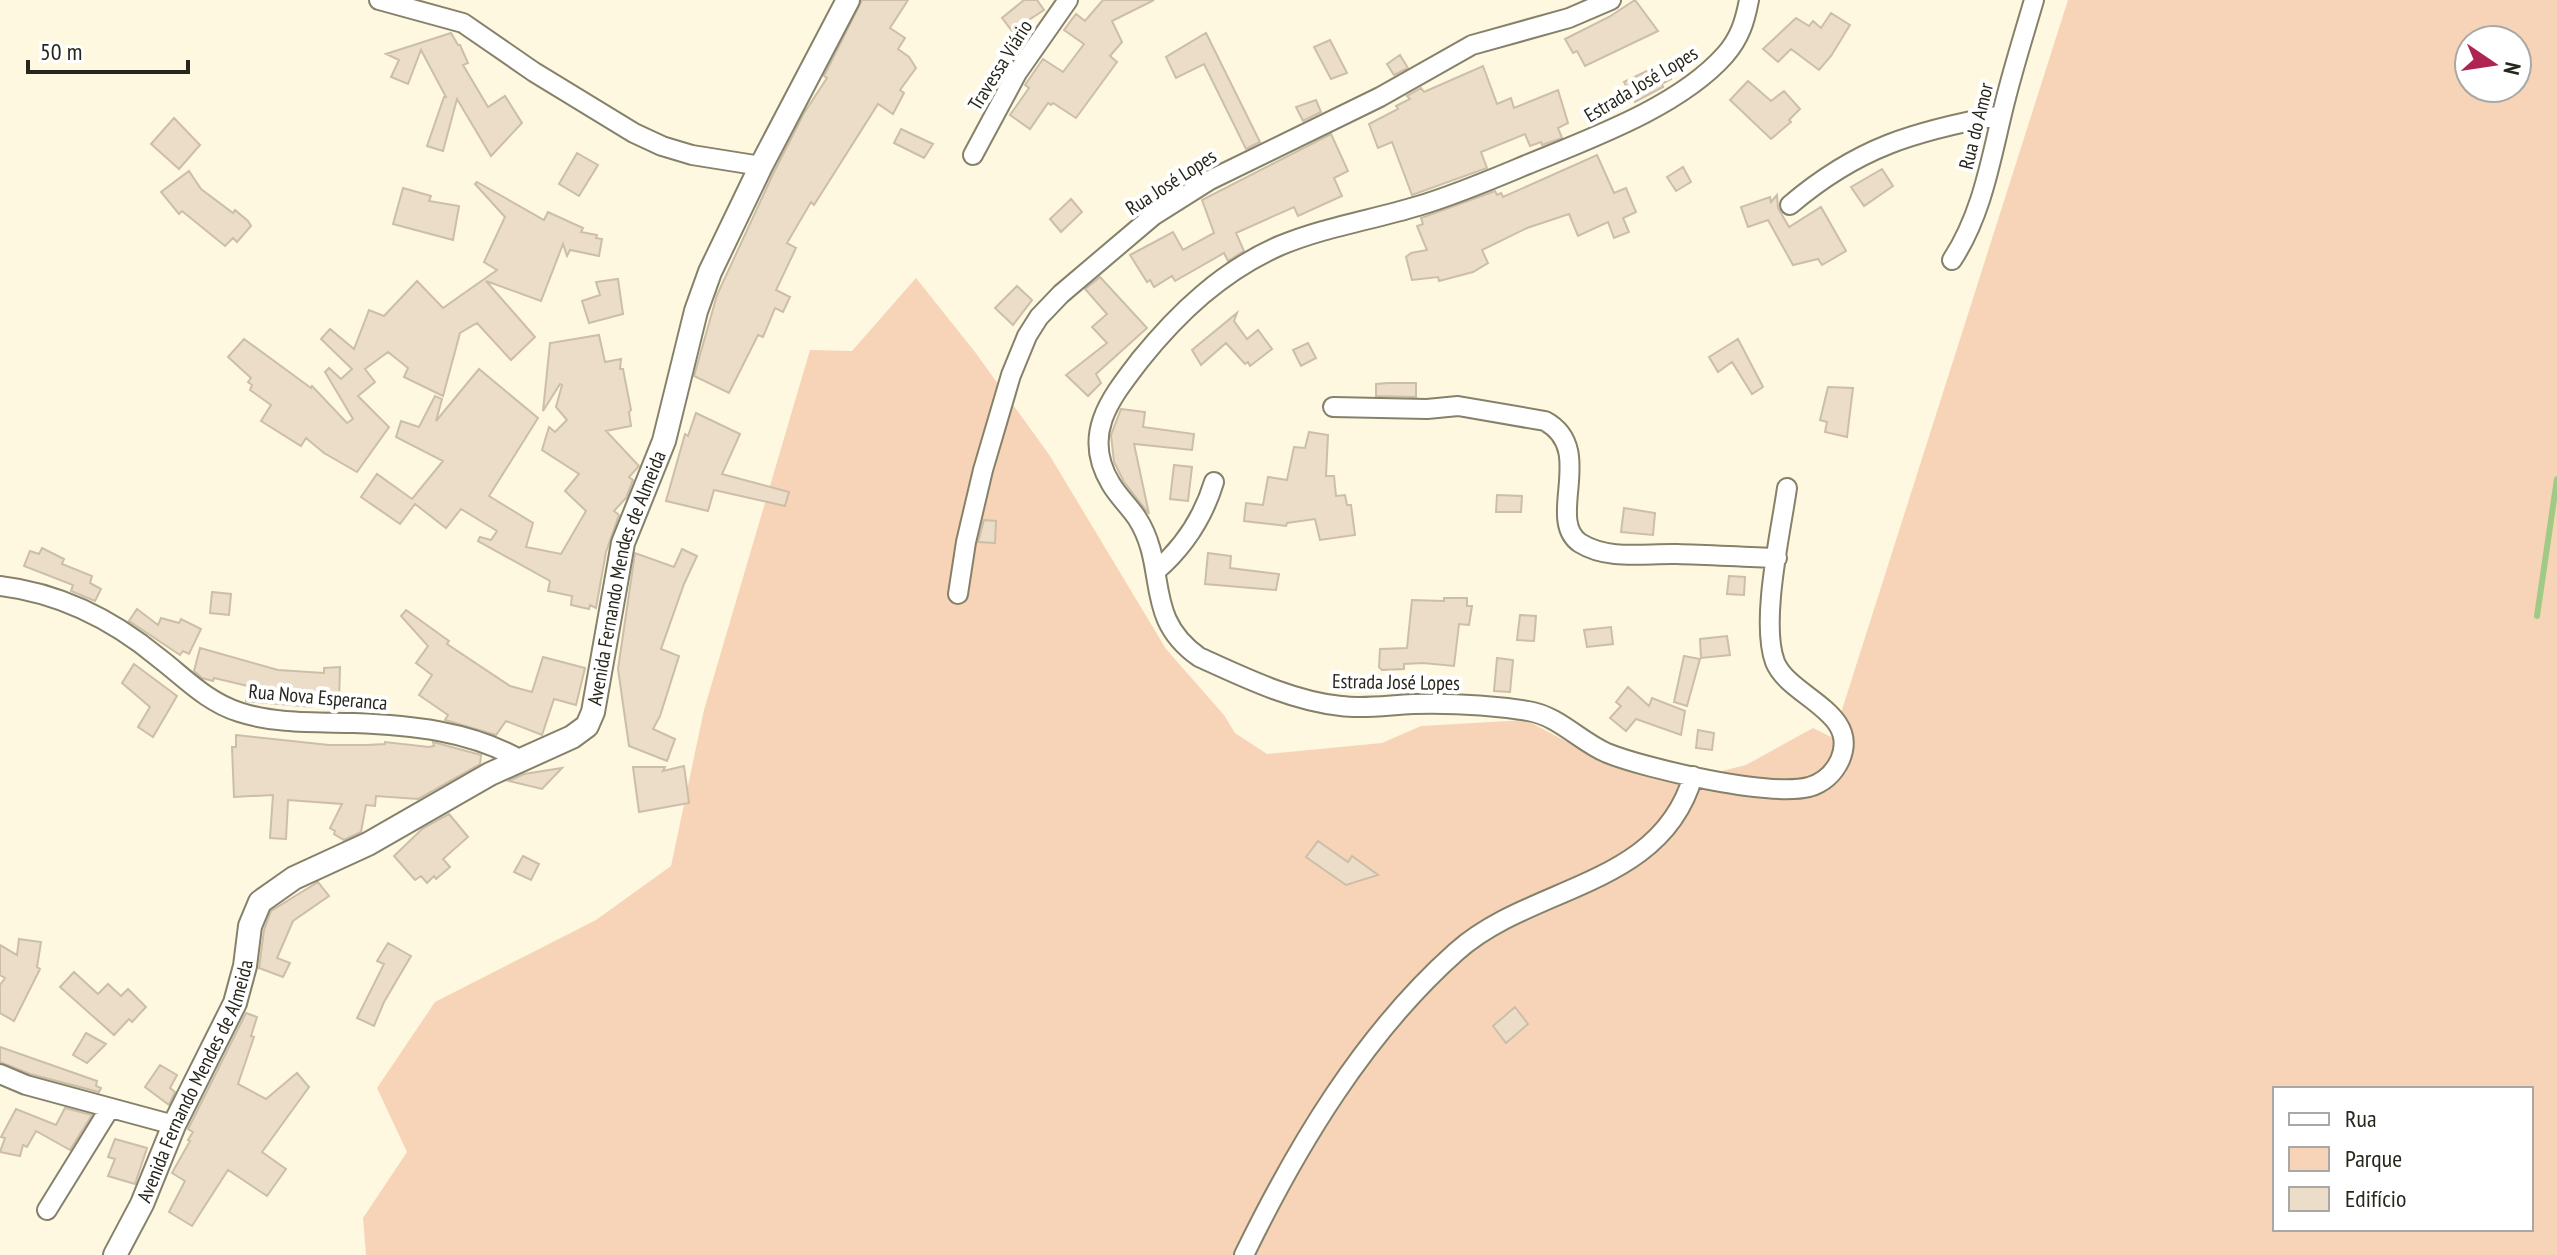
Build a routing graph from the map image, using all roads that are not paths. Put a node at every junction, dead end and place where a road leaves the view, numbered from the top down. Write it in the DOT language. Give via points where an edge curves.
graph roads {
  1 [pos="379,0"];
  2 [pos="848,0"];
  3 [pos="1068,0"];
  4 [pos="1611,0"];
  5 [pos="1749,0"];
  6 [pos="2034,0"];
  7 [pos="2001,115"];
  8 [pos="973,155"];
  9 [pos="761,166"];
  10 [pos="1790,205"];
  11 [pos="1952,260"];
  12 [pos="1333,407"];
  13 [pos="1214,482"];
  14 [pos="1787,488"];
  15 [pos="1777,558"];
  16 [pos="1156,571"];
  17 [pos="0,586"];
  18 [pos="958,594"];
  19 [pos="519,759"];
  20 [pos="1693,776"];
  21 [pos="0,1074"];
  22 [pos="110,1108"];
  23 [pos="174,1125"];
  24 [pos="47,1210"];
  25 [pos="115,1255"];
  26 [pos="1244,1255"];
  1 -- 9 [label="street" via="463,23 534,72 662,146"];
  2 -- 9 [label="street, Avenida Fernando Mendes de Almeida"];
  3 -- 8 [label="street, Travessa Viário" via="1017,73"];
  4 -- 18 [label="street, Rua José Lopes" via="1569,18 1472,45 1380,97 1210,180 1153,216 1061,294 1027,336 1011,375 983,470"];
  5 -- 16 [label="street, Estrada José Lopes" via="1740,34 1716,65 1634,118 1446,197 1279,246 1186,307 1108,404 1097,445 1112,486 1142,528"];
  6 -- 7 [label="street, Rua do Amor"];
  7 -- 10 [label="street" via="1938,128 1860,155"];
  7 -- 11 [label="street, Rua do Amor" via="1984,188"];
  9 -- 19 [label="street, Avenida Fernando Mendes de Almeida" via="704,290 664,441 623,543 593,712 587,726 572,737"];
  12 -- 15 [label="street" via="1458,406 1545,421 1565,436 1569,449 1569,527 1582,544 1617,555"];
  13 -- 16 [label="street" via="1194,530"];
  14 -- 15 [label="street"];
  15 -- 20 [label="street, Estrada José Lopes" via="1771,630 1776,665 1826,710 1842,734 1844,749 1827,778 1808,787"];
  16 -- 20 [label="street, Estrada José Lopes" via="1161,609 1174,636 1199,657 1250,679 1344,707 1472,705 1529,711 1605,752"];
  17 -- 19 [label="street, Rua Nova Esperanca" via="41,593 89,613 157,656 205,696 243,714 424,730 497,746"];
  19 -- 23 [label="street, Avenida Fernando Mendes de Almeida" via="380,838 294,878 260,902 235,1003"];
  20 -- 26 [label="street" via="1671,823 1635,857 1491,926 1409,999 1315,1127"];
  21 -- 22 [label="street"];
  22 -- 23 [label="street"];
  22 -- 24 [label="street"];
  23 -- 25 [label="street, Avenida Fernando Mendes de Almeida"];
}
